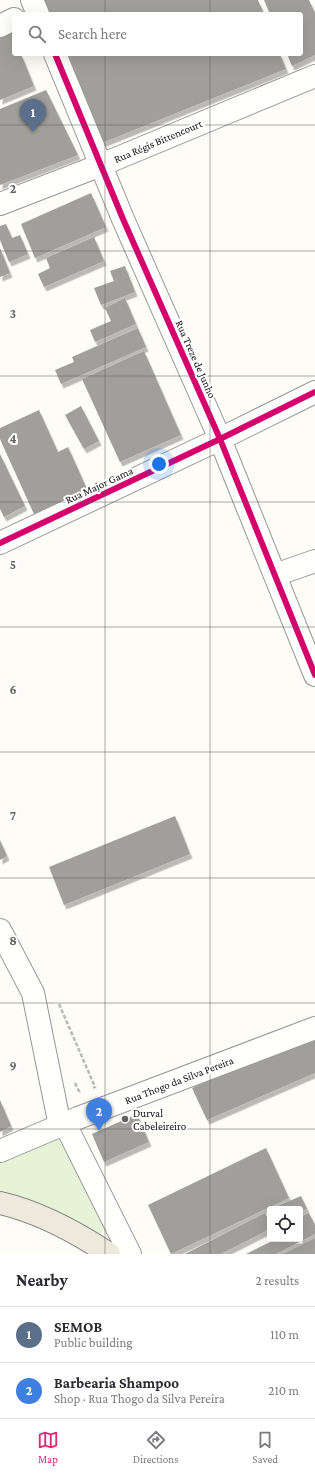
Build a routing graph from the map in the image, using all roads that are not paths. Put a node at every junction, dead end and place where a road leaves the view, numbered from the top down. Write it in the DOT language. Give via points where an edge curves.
graph roads {
  1 [pos="12,20"];
  2 [pos="0,26"];
  3 [pos="56,56"];
  4 [pos="315,76"];
  5 [pos="101,165"];
  6 [pos="0,204"];
  7 [pos="315,392"];
  8 [pos="220,439"];
  9 [pos="0,544"];
  10 [pos="315,561"];
  11 [pos="275,575"];
  12 [pos="315,675"];
  13 [pos="0,930"];
  14 [pos="315,1028"];
  15 [pos="63,1125"];
  16 [pos="0,1151"];
  17 [pos="0,1203"];
  18 [pos="109,1254"];
  19 [pos="130,1254"];
  1 -- 2 [label="street"];
  3 -- 5 [label="street, Rua Treze de Junho"];
  4 -- 5 [label="street, Rua Régis Bittencourt"];
  5 -- 6 [label="street, Rua Régis Bittencourt"];
  5 -- 8 [label="street, Rua Treze de Junho"];
  7 -- 8 [label="street, Rua Major Gama"];
  8 -- 9 [label="street, Rua Major Gama"];
  8 -- 11 [label="street, Rua Treze de Junho"];
  10 -- 11 [label="street"];
  11 -- 12 [label="street, Rua Treze de Junho"];
  13 -- 15 [label="street" via="33,993"];
  14 -- 15 [label="street, Rua Thogo da Silva Pereira"];
  15 -- 16 [label="street, Rua Thogo da Silva Pereira"];
  15 -- 19 [label="street"];
  17 -- 18 [label="main road" via="61,1226"];
}
